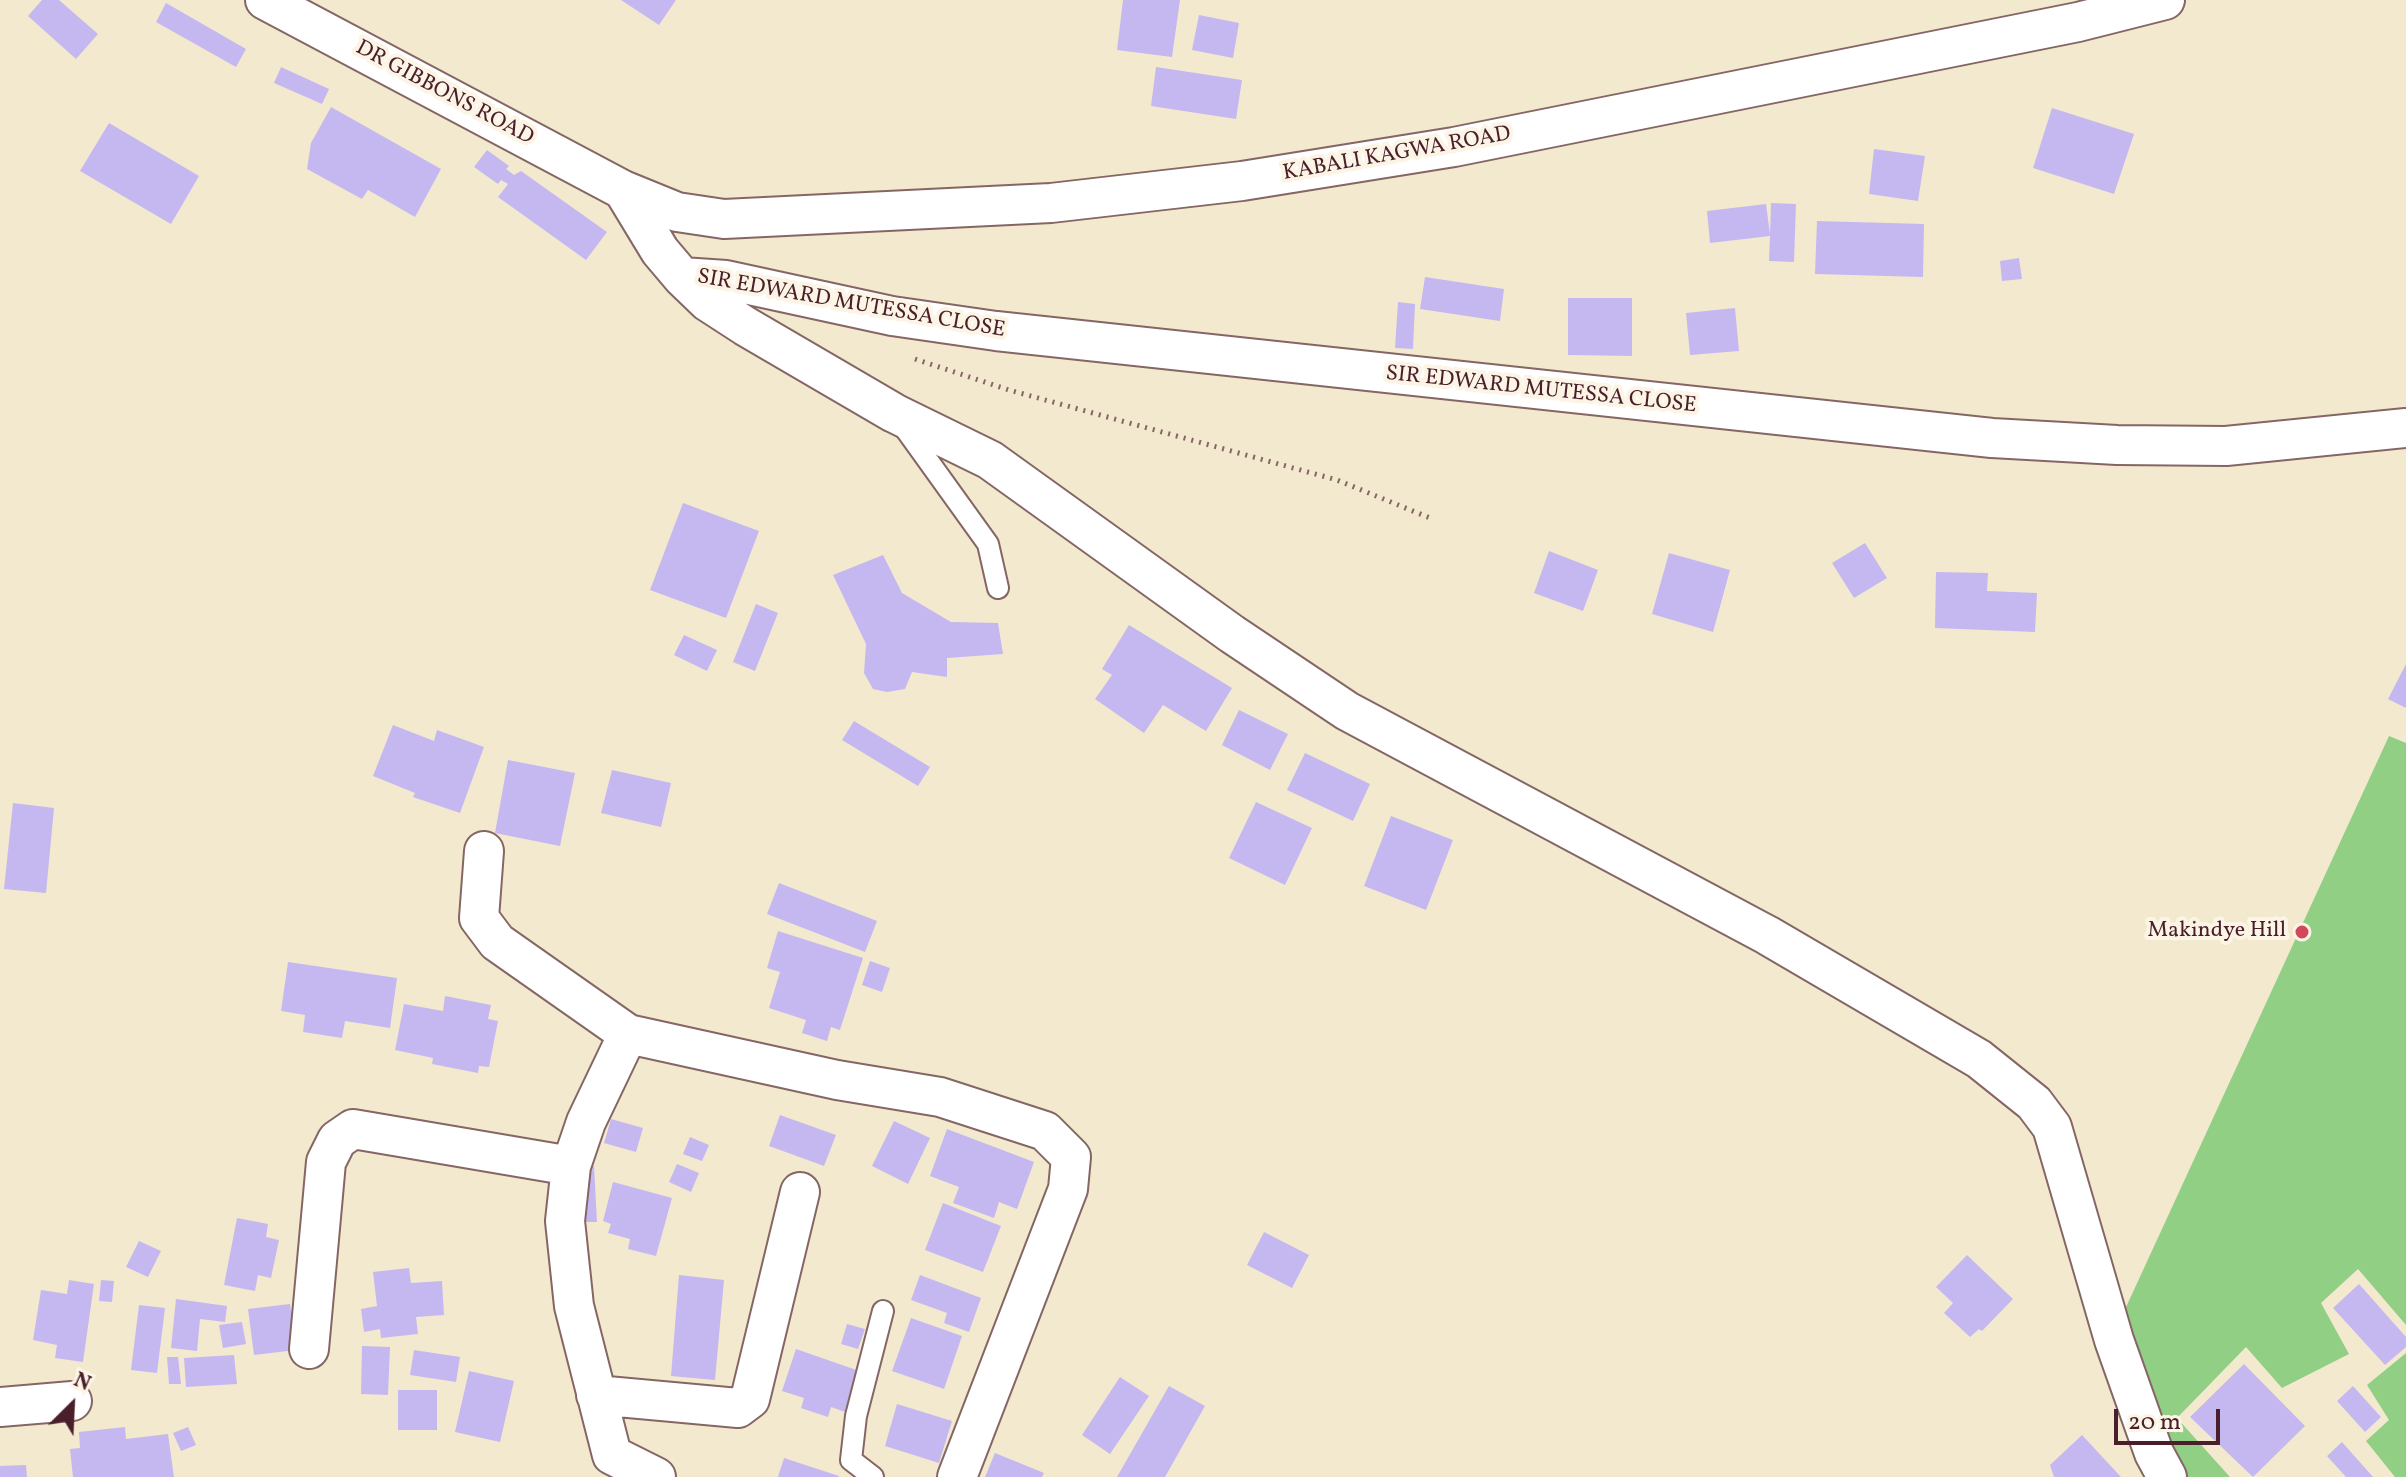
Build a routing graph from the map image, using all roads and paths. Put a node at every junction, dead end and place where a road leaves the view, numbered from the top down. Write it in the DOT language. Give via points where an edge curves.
graph roads {
  1 [pos="265,0"];
  2 [pos="2165,0"];
  3 [pos="623,190"];
  4 [pos="682,277"];
  5 [pos="902,353"];
  6 [pos="894,413"];
  7 [pos="2406,428"];
  8 [pos="1430,518"];
  9 [pos="998,588"];
  10 [pos="484,851"];
  11 [pos="628,1034"];
  12 [pos="571,1166"];
  13 [pos="800,1192"];
  14 [pos="883,1311"];
  15 [pos="309,1349"];
  16 [pos="596,1395"];
  17 [pos="72,1401"];
  18 [pos="0,1407"];
  19 [pos="607,1466"];
  20 [pos="656,1477"];
  21 [pos="873,1477"];
  22 [pos="957,1477"];
  23 [pos="2167,1477"];
  1 -- 3 [label="street, DR GIBBONS ROAD"];
  2 -- 3 [label="street, KABALI KAGWA ROAD" via="1470,144 1242,181 1051,203 733,219 677,212"];
  3 -- 4 [label="street"];
  4 -- 6 [label="street" via="745,326"];
  4 -- 7 [label="street, SIR EDWARD MUTESSA CLOSE" via="715,278 892,316 996,331 1992,438 2226,446"];
  5 -- 8 [label="path" via="1009,390 1337,480"];
  6 -- 9 [label="lane" via="988,544"];
  6 -- 23 [label="street" via="990,460 1347,711 1767,935 1979,1059 2034,1103 2052,1127 2114,1340"];
  10 -- 11 [label="street" via="479,918 497,942"];
  11 -- 12 [label="street"];
  11 -- 22 [label="street" via="940,1097 1045,1131 1071,1157 1068,1189"];
  12 -- 15 [label="street" via="353,1129 337,1140 326,1162"];
  12 -- 16 [label="street" via="565,1221 570,1278"];
  13 -- 16 [label="street" via="750,1399 738,1408"];
  14 -- 21 [label="lane" via="856,1416 851,1460"];
  16 -- 19 [label="street"];
  17 -- 18 [label="street"];
  19 -- 20 [label="street"];
}
